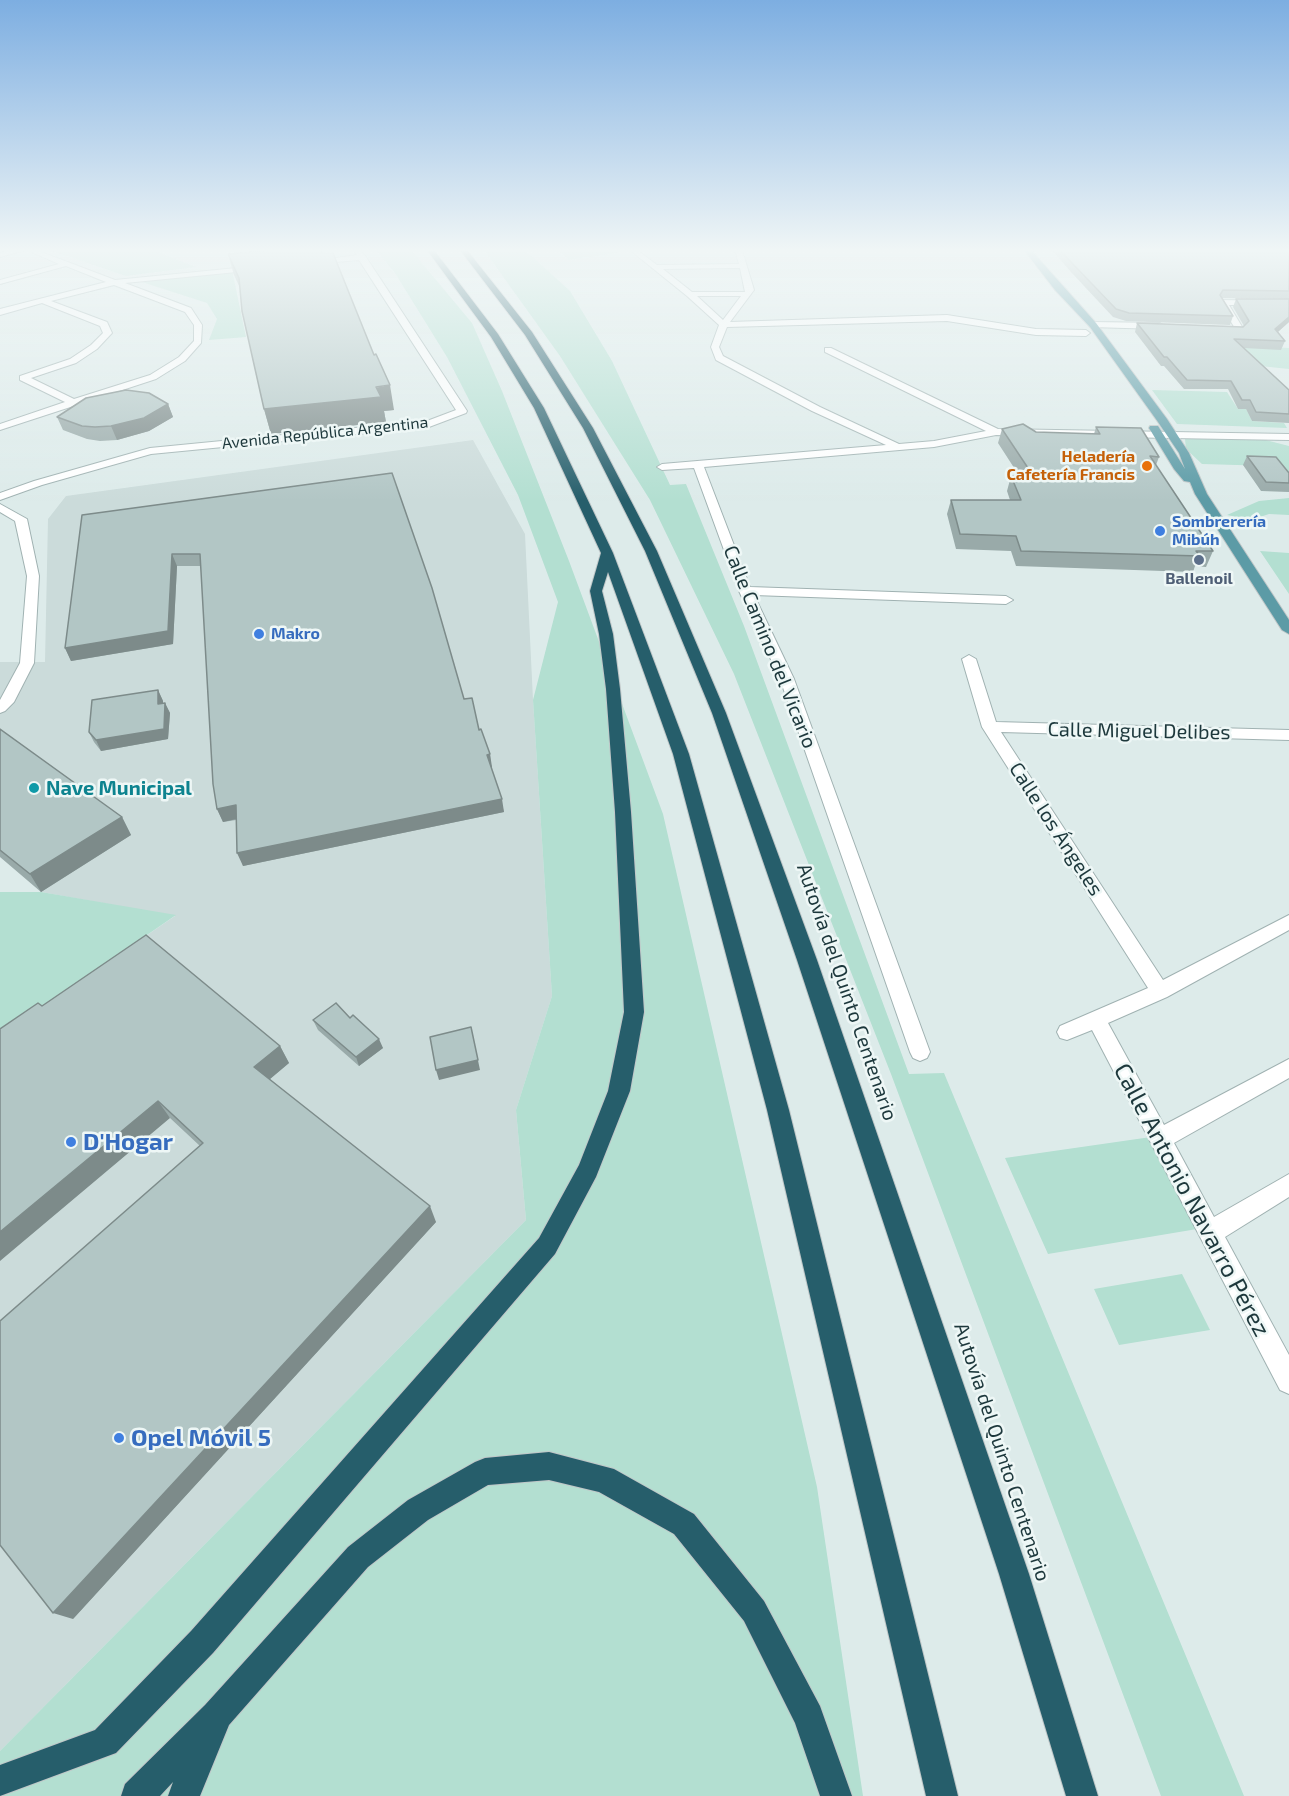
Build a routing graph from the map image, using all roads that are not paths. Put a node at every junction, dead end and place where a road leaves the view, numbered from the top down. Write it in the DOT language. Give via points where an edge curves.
graph roads {
  1 [pos="107,334"];
  2 [pos="198,334"];
  3 [pos="412,334"];
  4 [pos="493,334"];
  5 [pos="530,334"];
  6 [pos="721,334"];
  7 [pos="1087,334"];
  8 [pos="1089,334"];
  9 [pos="1100,334"];
  10 [pos="1112,349"];
  11 [pos="828,350"];
  12 [pos="1118,375"];
  13 [pos="74,403"];
  14 [pos="0,427"];
  15 [pos="996,432"];
  16 [pos="1174,433"];
  17 [pos="1155,437"];
  18 [pos="1289,437"];
  19 [pos="897,445"];
  20 [pos="698,464"];
  21 [pos="662,467"];
  22 [pos="1191,474"];
  23 [pos="1199,491"];
  24 [pos="0,497"];
  25 [pos="0,507"];
  26 [pos="607,553"];
  27 [pos="745,591"];
  28 [pos="1006,600"];
  29 [pos="1289,630"];
  30 [pos="969,659"];
  31 [pos="0,708"];
  32 [pos="990,727"];
  33 [pos="1289,735"];
  34 [pos="1289,922"];
  35 [pos="1160,991"];
  36 [pos="1096,1019"];
  37 [pos="1067,1032"];
  38 [pos="920,1052"];
  39 [pos="1289,1068"];
  40 [pos="1160,1139"];
  41 [pos="1289,1185"];
  42 [pos="1210,1233"];
  43 [pos="1281,1348"];
  44 [pos="1289,1381"];
  45 [pos="216,1716"];
  46 [pos="0,1780"];
  47 [pos="137,1796"];
  48 [pos="184,1796"];
  49 [pos="836,1796"];
  50 [pos="942,1796"];
  51 [pos="1082,1796"];
  1 -- 13 [label="street" via="73,361 23,378"];
  2 -- 13 [label="street" via="198,341 182,358 153,377"];
  3 -- 24 [label="street, Avenida República Argentina" via="462,411 429,424 150,451"];
  4 -- 26 [label="highway" via="539,408"];
  5 -- 51 [label="highway, Autovía del Quinto Centenario" via="588,428 651,551 719,713 807,960 1010,1563"];
  6 -- 19 [label="street" via="715,347 718,358 816,410"];
  7 -- 12 [label="main road"];
  8 -- 10 [label="main road"];
  9 -- 10 [label="main road"];
  10 -- 16 [label="main road"];
  11 -- 15 [label="street"];
  12 -- 16 [label="main road" via="1129,382 1162,429"];
  12 -- 17 [label="main road"];
  13 -- 14 [label="street"];
  15 -- 17 [label="street"];
  15 -- 19 [label="street" via="934,444"];
  16 -- 17 [label="street"];
  16 -- 18 [label="street"];
  16 -- 22 [label="main road"];
  17 -- 22 [label="main road" via="1167,442"];
  17 -- 23 [label="main road"];
  19 -- 20 [label="street"];
  20 -- 21 [label="street"];
  20 -- 27 [label="street, Calle Camino del Vicario"];
  22 -- 23 [label="main road"];
  23 -- 29 [label="main road"];
  25 -- 31 [label="street" via="21,519 33,576 27,663 9,699"];
  26 -- 46 [label="highway" via="596,591 613,688 634,1012 620,1091 588,1170 547,1246 194,1650 105,1742"];
  26 -- 50 [label="highway" via="681,754 778,1110"];
  27 -- 28 [label="street"];
  27 -- 38 [label="street, Calle Camino del Vicario" via="787,680"];
  30 -- 32 [label="street, Calle los Ángeles"];
  32 -- 33 [label="street, Calle Miguel Delibes"];
  32 -- 35 [label="street, Calle los Ángeles"];
  34 -- 35 [label="street"];
  35 -- 36 [label="street"];
  36 -- 37 [label="street"];
  36 -- 40 [label="street, Calle Antonio Navarro Pérez"];
  39 -- 40 [label="street"];
  40 -- 42 [label="street, Calle Antonio Navarro Pérez"];
  41 -- 42 [label="street"];
  42 -- 43 [label="street, Calle Antonio Navarro Pérez"];
  43 -- 44 [label="street, Calle Antonio Navarro Pérez"];
  45 -- 47 [label="highway"];
  45 -- 48 [label="highway"];
  45 -- 49 [label="highway" via="358,1557 418,1510 484,1472 549,1466 604,1479 684,1524 754,1611 810,1717"];
}
